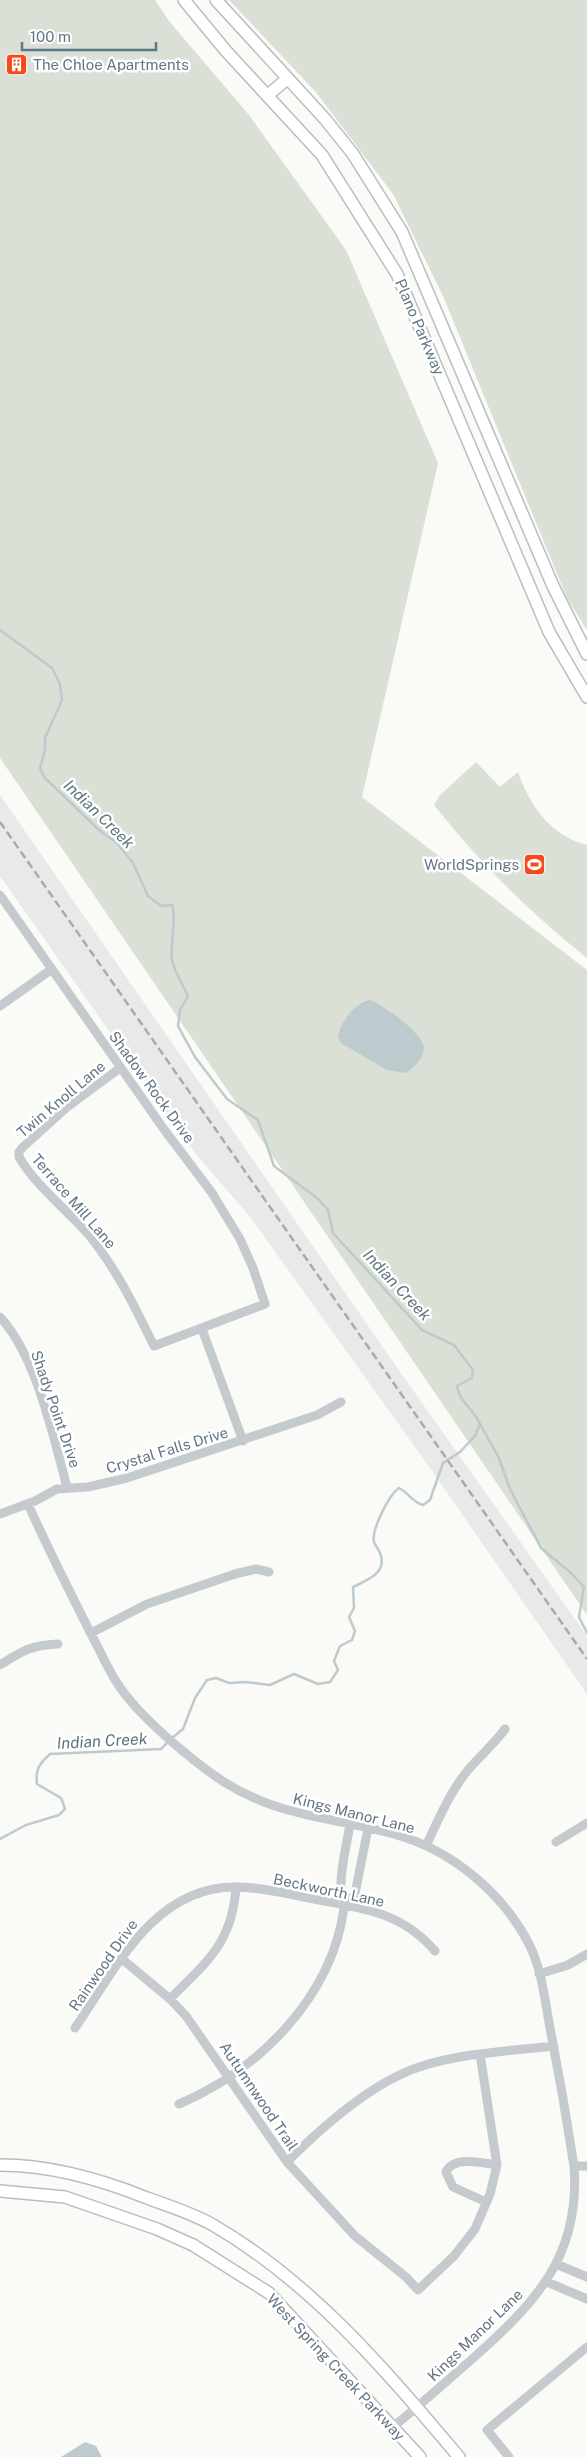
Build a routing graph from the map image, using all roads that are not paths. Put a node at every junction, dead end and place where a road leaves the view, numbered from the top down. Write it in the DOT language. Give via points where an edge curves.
graph roads {
  1 [pos="184,0"];
  2 [pos="216,0"];
  3 [pos="286,80"];
  4 [pos="268,95"];
  5 [pos="587,654"];
  6 [pos="587,697"];
  7 [pos="0,895"];
  8 [pos="52,969"];
  9 [pos="0,1006"];
  10 [pos="120,1068"];
  11 [pos="19,1152"];
  12 [pos="0,1317"];
  13 [pos="202,1329"];
  14 [pos="341,1402"];
  15 [pos="243,1441"];
  16 [pos="67,1487"];
  17 [pos="28,1504"];
  18 [pos="0,1514"];
  19 [pos="269,1572"];
  20 [pos="91,1632"];
  21 [pos="58,1644"];
  22 [pos="0,1665"];
  23 [pos="505,1729"];
  24 [pos="587,1822"];
  25 [pos="350,1824"];
  26 [pos="368,1828"];
  27 [pos="556,1842"];
  28 [pos="426,1846"];
  29 [pos="236,1887"];
  30 [pos="345,1905"];
  31 [pos="435,1951"];
  32 [pos="587,1954"];
  33 [pos="122,1959"];
  34 [pos="539,1974"];
  35 [pos="170,1999"];
  36 [pos="76,2028"];
  37 [pos="554,2046"];
  38 [pos="480,2054"];
  39 [pos="229,2078"];
  40 [pos="179,2104"];
  41 [pos="287,2162"];
  42 [pos="5,2165"];
  43 [pos="497,2165"];
  44 [pos="574,2166"];
  45 [pos="587,2166"];
  46 [pos="0,2191"];
  47 [pos="486,2202"];
  48 [pos="556,2264"];
  49 [pos="587,2276"];
  50 [pos="547,2282"];
  51 [pos="587,2299"];
  52 [pos="587,2346"];
  53 [pos="417,2408"];
  54 [pos="393,2427"];
  55 [pos="420,2457"];
  56 [pos="459,2457"];
  57 [pos="509,2457"];
  1 -- 4 [label="main road, Plano Parkway"];
  2 -- 3 [label="main road, Plano Parkway" via="276,64"];
  3 -- 4 [label="main road"];
  3 -- 5 [label="main road, Plano Parkway" via="325,119 353,154 402,232 554,586"];
  4 -- 6 [label="main road, Plano Parkway" via="322,155 397,274 549,632"];
  7 -- 8 [label="street, Shadow Rock Drive"];
  8 -- 9 [label="street"];
  8 -- 10 [label="street, Shadow Rock Drive"];
  10 -- 11 [label="street, Twin Knoll Lane" via="66,1108"];
  10 -- 13 [label="street, Shadow Rock Drive" via="228,1219 253,1268 265,1304"];
  11 -- 13 [label="street, Terrace Mill Lane" via="26,1166 88,1234 116,1272 154,1346"];
  12 -- 16 [label="street, Shady Point Drive" via="26,1358 49,1422"];
  13 -- 15 [label="street"];
  14 -- 15 [label="street, Crystal Falls Drive" via="321,1414"];
  15 -- 16 [label="street, Crystal Falls Drive" via="127,1478 88,1487"];
  16 -- 17 [label="street, Crystal Falls Drive" via="56,1488"];
  17 -- 18 [label="street, Crystal Falls Drive"];
  17 -- 20 [label="street, Kings Manor Lane" via="61,1578"];
  19 -- 20 [label="street" via="256,1569 235,1574 146,1604"];
  20 -- 25 [label="street, Kings Manor Lane" via="108,1669 128,1698 146,1719 210,1772 266,1804"];
  21 -- 22 [label="street" via="22,1650"];
  23 -- 28 [label="street" via="468,1770 449,1799"];
  24 -- 27 [label="street"];
  25 -- 26 [label="street, Kings Manor Lane"];
  25 -- 30 [label="street" via="341,1890"];
  26 -- 28 [label="street, Kings Manor Lane" via="399,1835"];
  26 -- 30 [label="street" via="355,1894"];
  28 -- 34 [label="street, Kings Manor Lane" via="466,1869 497,1900 530,1947"];
  29 -- 30 [label="street, Beckworth Lane"];
  29 -- 33 [label="street, Rainwood Drive" via="204,1891 171,1906 144,1929"];
  29 -- 35 [label="street" via="234,1915 224,1940"];
  30 -- 31 [label="street, Beckworth Lane" via="397,1920 418,1933"];
  30 -- 39 [label="street" via="331,1954 306,2002 272,2043"];
  32 -- 34 [label="street"];
  33 -- 35 [label="street, Autumnwood Trail"];
  33 -- 36 [label="street, Rainwood Drive"];
  34 -- 37 [label="street, Kings Manor Lane"];
  35 -- 39 [label="street, Autumnwood Trail" via="198,2030"];
  37 -- 38 [label="street"];
  37 -- 44 [label="street, Kings Manor Lane"];
  38 -- 41 [label="street" via="418,2068 387,2082 315,2134"];
  38 -- 43 [label="street"];
  39 -- 40 [label="street"];
  39 -- 41 [label="street, Autumnwood Trail"];
  41 -- 47 [label="street, Autumnwood Trail" via="355,2236 418,2290 454,2256 475,2229"];
  42 -- 53 [label="main road, West Spring Creek Parkway" via="67,2172 117,2186 211,2224 273,2265 326,2310 362,2345"];
  43 -- 47 [label="street"];
  43 -- 47 [label="street" via="472,2161 454,2164 446,2172 453,2187"];
  44 -- 45 [label="street"];
  44 -- 48 [label="street, Kings Manor Lane" via="573,2212 566,2243"];
  46 -- 54 [label="main road, West Spring Creek Parkway" via="65,2197 150,2226 193,2245 268,2293"];
  48 -- 49 [label="street"];
  48 -- 50 [label="street, Kings Manor Lane"];
  50 -- 51 [label="street"];
  50 -- 53 [label="street, Kings Manor Lane" via="506,2328"];
  52 -- 57 [label="street" via="487,2430"];
  53 -- 54 [label="street, Kings Manor Lane"];
  53 -- 56 [label="main road, West Spring Creek Parkway"];
  54 -- 55 [label="main road, West Spring Creek Parkway"];
}
